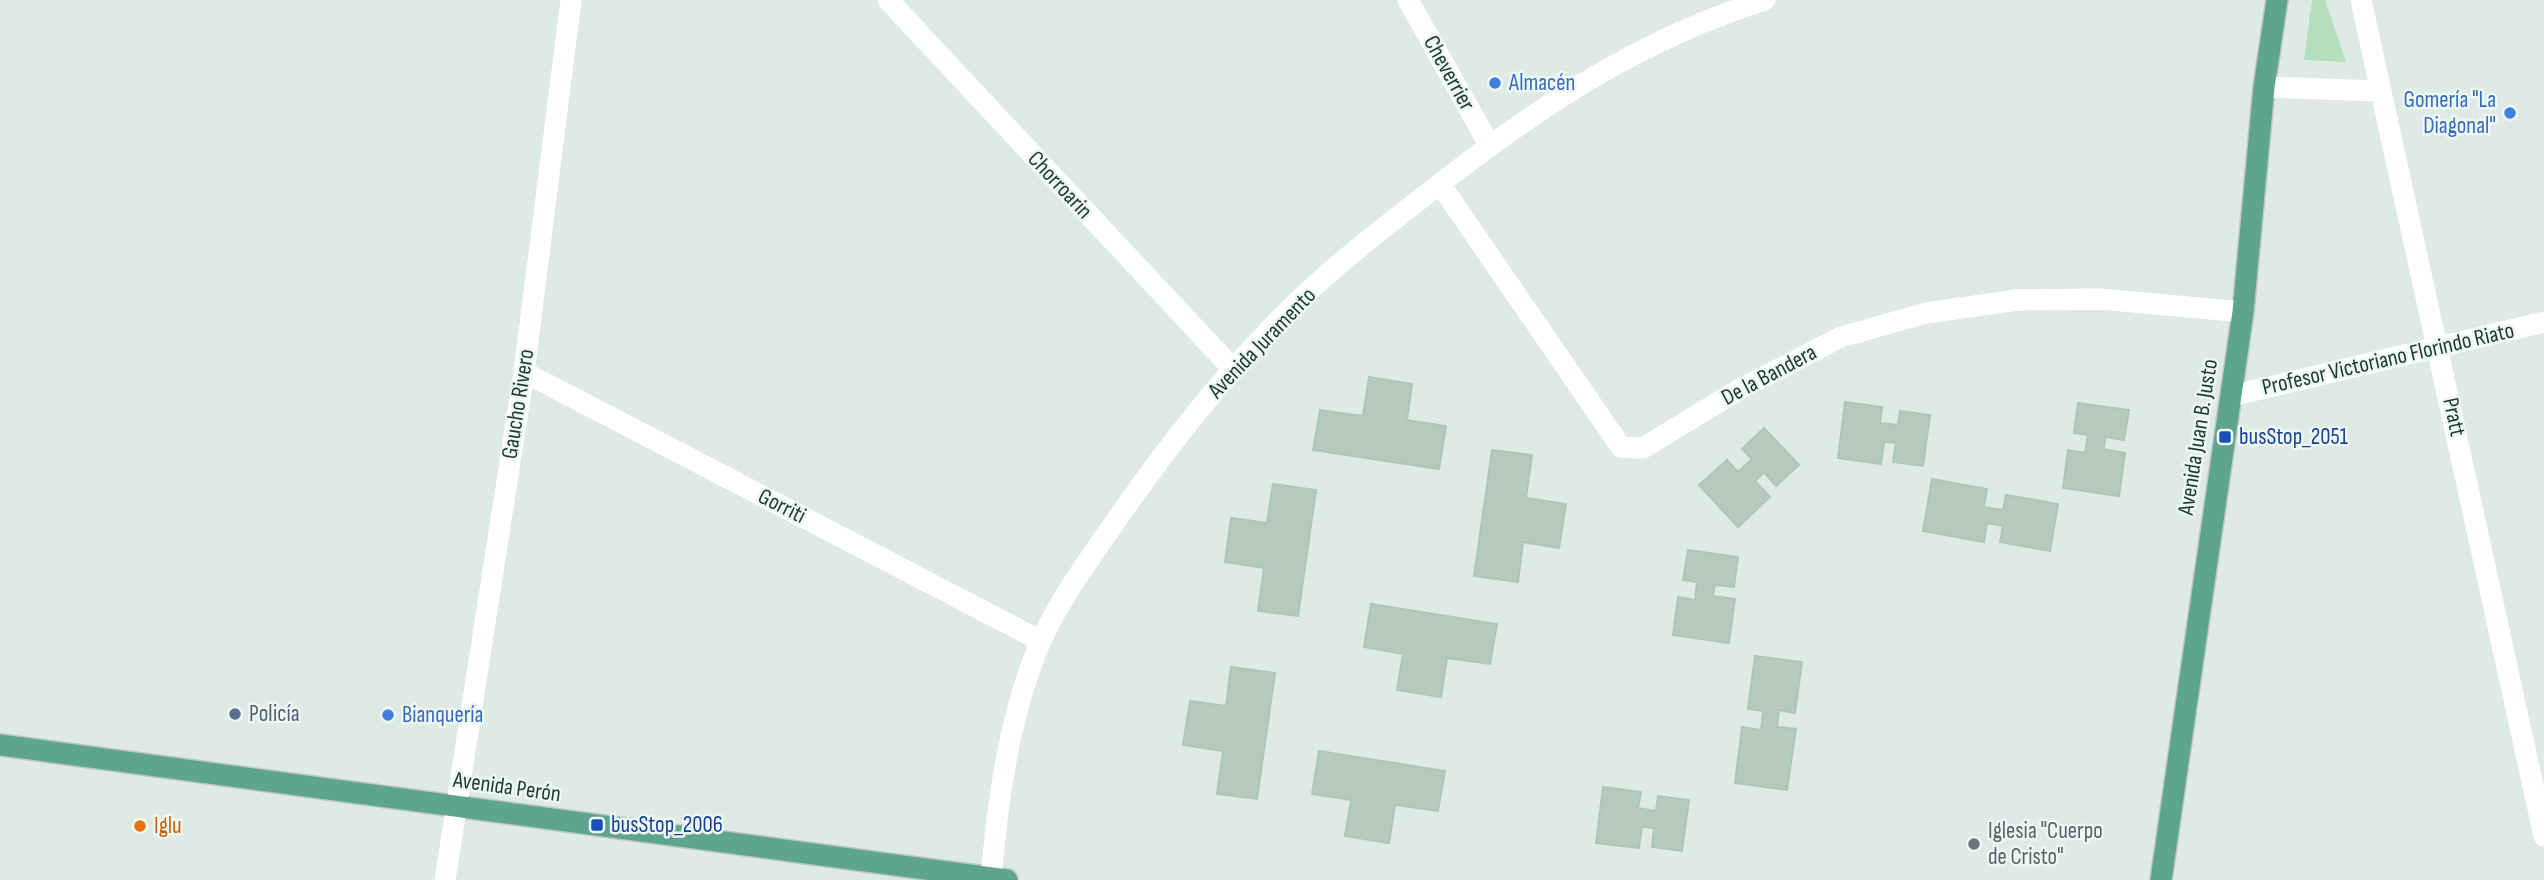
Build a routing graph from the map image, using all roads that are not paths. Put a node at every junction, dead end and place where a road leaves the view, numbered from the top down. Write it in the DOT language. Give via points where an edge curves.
graph roads {
  1 [pos="571,0"];
  2 [pos="888,0"];
  3 [pos="1408,0"];
  4 [pos="1765,0"];
  5 [pos="2277,0"];
  6 [pos="2361,0"];
  7 [pos="2264,87"];
  8 [pos="2381,91"];
  9 [pos="1490,146"];
  10 [pos="1440,184"];
  11 [pos="2243,312"];
  12 [pos="2544,323"];
  13 [pos="2439,347"];
  14 [pos="1233,369"];
  15 [pos="524,372"];
  16 [pos="2231,396"];
  17 [pos="1041,641"];
  18 [pos="0,745"];
  19 [pos="455,806"];
  20 [pos="2544,836"];
  21 [pos="999,879"];
  22 [pos="445,880"];
  23 [pos="2161,880"];
  1 -- 15 [label="street, Gaucho Rivero"];
  2 -- 14 [label="street, Chorroarin"];
  3 -- 9 [label="street, Cheverrier"];
  4 -- 9 [label="street, Avenida Juramento" via="1690,26 1624,57"];
  5 -- 7 [label="main road, Avenida Juan B. Justo"];
  6 -- 8 [label="street, Pratt"];
  7 -- 8 [label="street"];
  7 -- 11 [label="main road, Avenida Juan B. Justo"];
  8 -- 13 [label="street, Pratt"];
  9 -- 10 [label="street, Avenida Juramento"];
  10 -- 11 [label="street, De la Bandera" via="1621,447 1643,449 1740,389 1841,337 1926,313 2018,300 2072,299"];
  10 -- 14 [label="street, Avenida Juramento" via="1297,302"];
  11 -- 16 [label="main road, Avenida Juan B. Justo"];
  12 -- 13 [label="street, Profesor Victoriano Florindo Riato"];
  13 -- 16 [label="street, Profesor Victoriano Florindo Riato"];
  13 -- 20 [label="street, Pratt"];
  14 -- 17 [label="street, Avenida Juramento" via="1145,478"];
  15 -- 17 [label="street, Gorriti"];
  15 -- 19 [label="street, Gaucho Rivero"];
  16 -- 23 [label="main road, Avenida Juan B. Justo"];
  17 -- 21 [label="street, Avenida Juramento" via="1021,696 1005,766"];
  18 -- 19 [label="main road, Avenida Perón"];
  19 -- 21 [label="main road, Avenida Perón"];
  19 -- 22 [label="street, Gaucho Rivero"];
}
